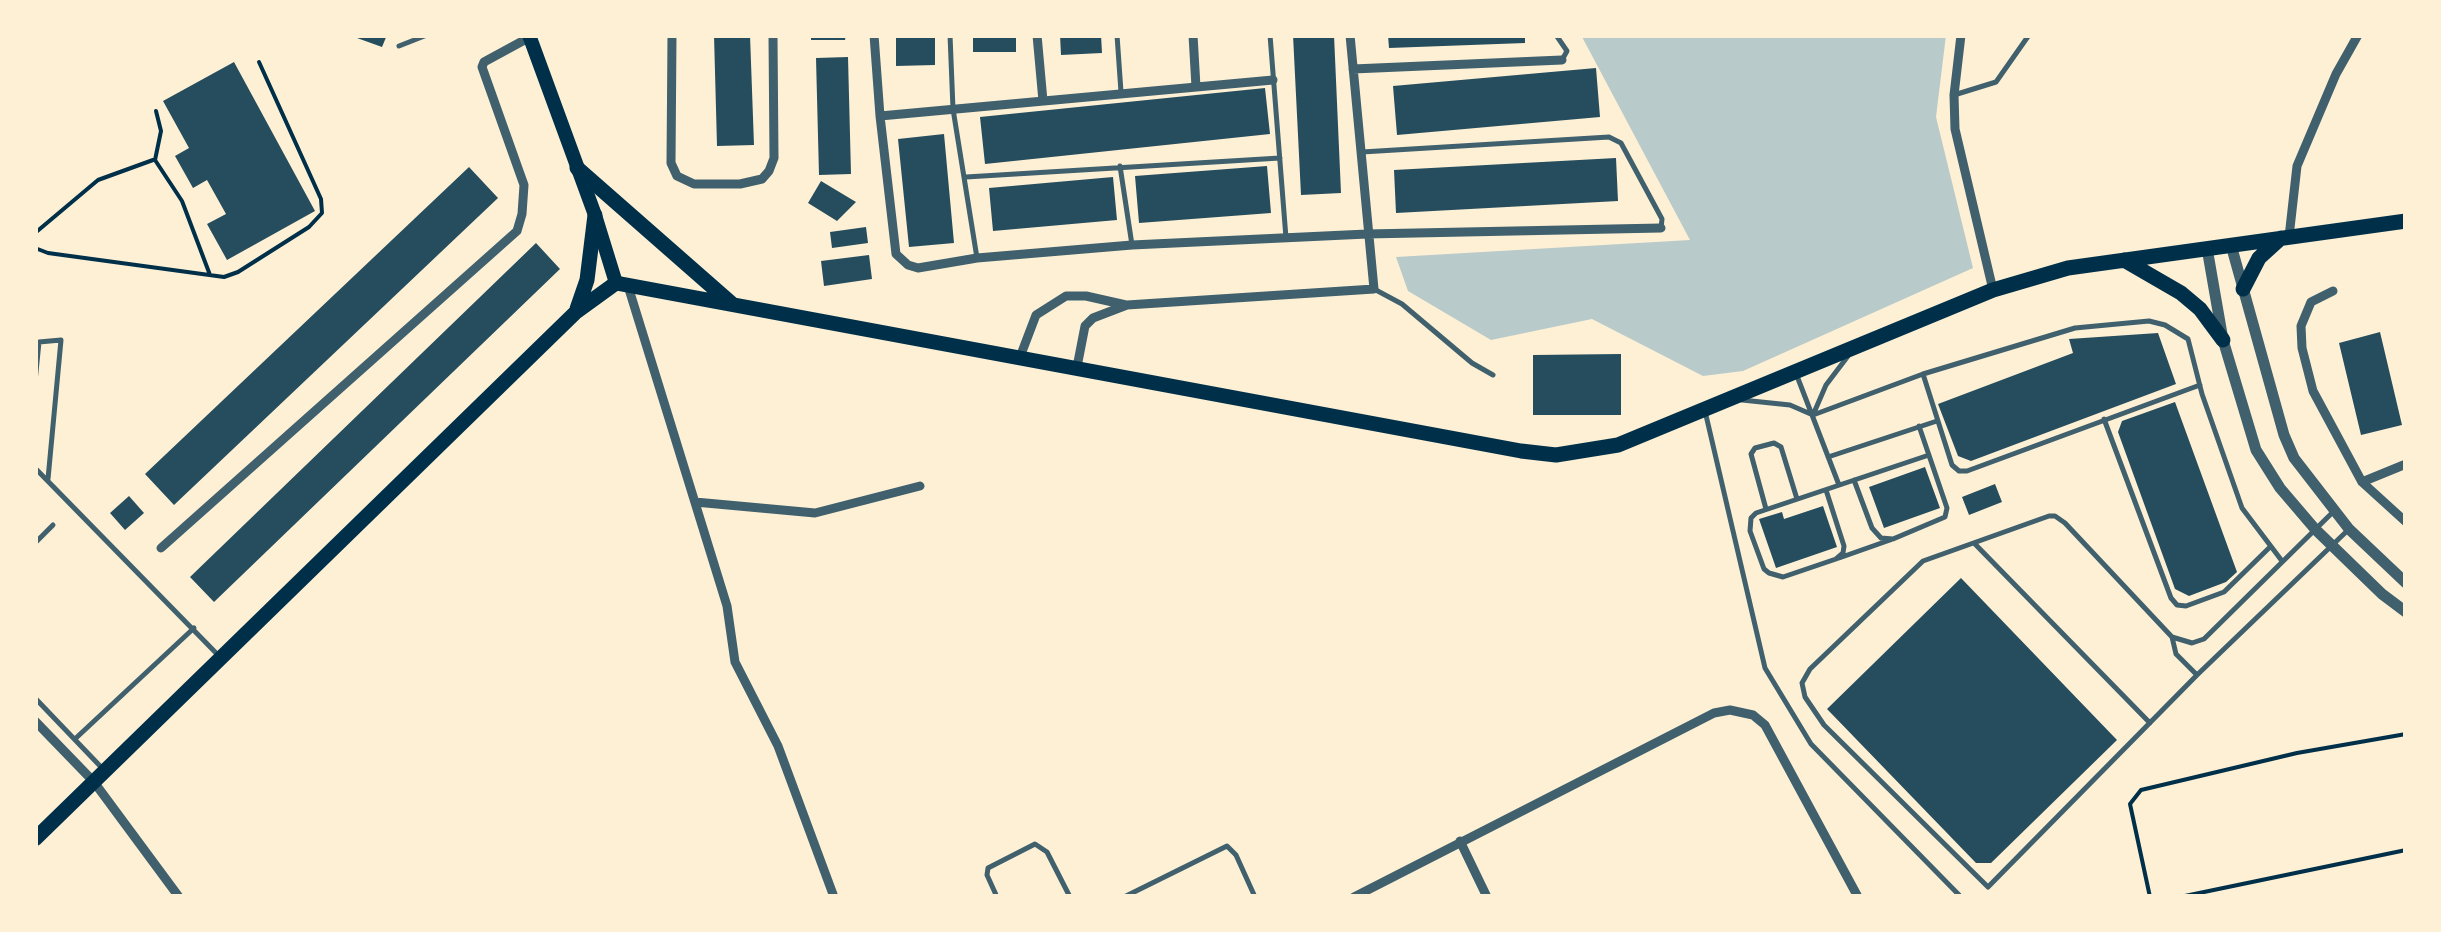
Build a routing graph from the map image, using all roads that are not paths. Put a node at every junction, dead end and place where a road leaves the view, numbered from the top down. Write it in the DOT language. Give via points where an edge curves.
graph roads {
  1 [pos="427,35"];
  2 [pos="672,35"];
  3 [pos="773,35"];
  4 [pos="874,35"];
  5 [pos="950,35"];
  6 [pos="1037,35"];
  7 [pos="1116,35"];
  8 [pos="1192,35"];
  9 [pos="1270,35"];
  10 [pos="1350,35"];
  11 [pos="1556,35"];
  12 [pos="1961,35"];
  13 [pos="2029,35"];
  14 [pos="2358,35"];
  15 [pos="529,36"];
  16 [pos="399,46"];
  17 [pos="1562,60"];
  18 [pos="1353,69"];
  19 [pos="1274,80"];
  20 [pos="1196,87"];
  21 [pos="1121,94"];
  22 [pos="1954,96"];
  23 [pos="1043,101"];
  24 [pos="953,109"];
  25 [pos="880,116"];
  26 [pos="1359,152"];
  27 [pos="1280,158"];
  28 [pos="1120,166"];
  29 [pos="577,168"];
  30 [pos="966,177"];
  31 [pos="595,215"];
  32 [pos="2406,221"];
  33 [pos="1661,228"];
  34 [pos="1367,234"];
  35 [pos="2285,237"];
  36 [pos="1286,238"];
  37 [pos="1132,245"];
  38 [pos="2230,245"];
  39 [pos="2207,248"];
  40 [pos="977,258"];
  41 [pos="2124,260"];
  42 [pos="622,284"];
  43 [pos="1374,289"];
  44 [pos="2243,289"];
  45 [pos="1994,290"];
  46 [pos="2333,291"];
  47 [pos="1127,305"];
  48 [pos="734,306"];
  49 [pos="576,312"];
  50 [pos="2224,340"];
  51 [pos="1856,346"];
  52 [pos="1020,357"];
  53 [pos="1077,368"];
  54 [pos="1795,370"];
  55 [pos="1493,374"];
  56 [pos="1924,374"];
  57 [pos="35,382"];
  58 [pos="2200,384"];
  59 [pos="1726,399"];
  60 [pos="1704,408"];
  61 [pos="1812,416"];
  62 [pos="2104,420"];
  63 [pos="1936,421"];
  64 [pos="1920,426"];
  65 [pos="1929,455"];
  66 [pos="1828,456"];
  67 [pos="2406,464"];
  68 [pos="35,468"];
  69 [pos="48,479"];
  70 [pos="1854,480"];
  71 [pos="2362,482"];
  72 [pos="1839,485"];
  73 [pos="920,486"];
  74 [pos="1826,490"];
  75 [pos="1797,500"];
  76 [pos="695,502"];
  77 [pos="1766,509"];
  78 [pos="2334,511"];
  79 [pos="2406,522"];
  80 [pos="53,525"];
  81 [pos="2314,528"];
  82 [pos="2349,528"];
  83 [pos="1893,539"];
  84 [pos="35,543"];
  85 [pos="1974,543"];
  86 [pos="2332,545"];
  87 [pos="162,548"];
  88 [pos="2270,548"];
  89 [pos="1836,559"];
  90 [pos="2282,561"];
  91 [pos="2406,583"];
  92 [pos="2406,612"];
  93 [pos="194,628"];
  94 [pos="2172,637"];
  95 [pos="221,658"];
  96 [pos="2197,675"];
  97 [pos="35,698"];
  98 [pos="35,721"];
  99 [pos="2150,723"];
  100 [pos="76,738"];
  101 [pos="99,776"];
  102 [pos="35,839"];
  103 [pos="1460,841"];
  104 [pos="1254,896"];
  105 [pos="178,897"];
  106 [pos="834,897"];
  107 [pos="997,897"];
  108 [pos="1070,897"];
  109 [pos="1124,897"];
  110 [pos="1354,897"];
  111 [pos="1486,897"];
  112 [pos="1858,897"];
  113 [pos="1961,897"];
  1 -- 16 [label="lane"];
  2 -- 3 [label="street" via="673,171 694,184 725,184 762,179 773,164"];
  4 -- 25 [label="street"];
  5 -- 24 [label="lane"];
  6 -- 23 [label="street"];
  7 -- 21 [label="lane"];
  8 -- 20 [label="street"];
  9 -- 19 [label="lane"];
  10 -- 18 [label="street"];
  11 -- 17 [label="lane" via="1567,51"];
  12 -- 22 [label="street"];
  13 -- 22 [label="lane" via="1996,82"];
  14 -- 35 [label="street" via="2298,166"];
  15 -- 29 [label="main road"];
  15 -- 87 [label="street" via="482,68 524,185 517,231"];
  17 -- 18 [label="street"];
  18 -- 26 [label="street"];
  19 -- 20 [label="street"];
  19 -- 27 [label="lane"];
  20 -- 21 [label="street"];
  21 -- 23 [label="street"];
  22 -- 45 [label="street" via="1959,154"];
  23 -- 24 [label="street"];
  24 -- 25 [label="street"];
  24 -- 30 [label="lane"];
  25 -- 40 [label="street" via="896,254 918,268"];
  26 -- 33 [label="lane" via="1609,138 1622,143"];
  26 -- 34 [label="street"];
  27 -- 28 [label="lane"];
  27 -- 36 [label="lane"];
  28 -- 30 [label="lane"];
  28 -- 37 [label="lane"];
  29 -- 31 [label="main road"];
  29 -- 48 [label="main road"];
  30 -- 40 [label="lane"];
  31 -- 42 [label="main road"];
  31 -- 49 [label="main road"];
  32 -- 35 [label="main road"];
  33 -- 34 [label="street"];
  34 -- 36 [label="street"];
  34 -- 43 [label="street"];
  35 -- 38 [label="main road"];
  35 -- 44 [label="main road" via="2259,258"];
  36 -- 37 [label="street"];
  37 -- 40 [label="street"];
  38 -- 39 [label="main road"];
  38 -- 44 [label="street"];
  39 -- 41 [label="main road"];
  39 -- 50 [label="street"];
  41 -- 45 [label="main road"];
  41 -- 50 [label="main road" via="2181,293"];
  42 -- 48 [label="main road"];
  42 -- 49 [label="main road"];
  42 -- 76 [label="street"];
  43 -- 47 [label="street"];
  43 -- 55 [label="lane"];
  44 -- 78 [label="street" via="2284,435"];
  45 -- 51 [label="main road"];
  46 -- 71 [label="street" via="2305,312 2302,348 2324,415"];
  47 -- 52 [label="street" via="1066,296 1036,315"];
  47 -- 53 [label="street" via="1084,326"];
  48 -- 52 [label="main road"];
  49 -- 95 [label="main road"];
  50 -- 81 [label="street" via="2256,450"];
  51 -- 54 [label="main road"];
  51 -- 61 [label="lane"];
  52 -- 53 [label="main road"];
  53 -- 60 [label="main road" via="1556,454 1618,446"];
  54 -- 59 [label="main road"];
  54 -- 61 [label="lane"];
  56 -- 58 [label="lane" via="2075,328 2150,322 2188,339"];
  56 -- 61 [label="lane"];
  56 -- 63 [label="lane"];
  57 -- 69 [label="lane" via="39,342 62,340"];
  58 -- 62 [label="lane"];
  58 -- 88 [label="lane" via="2242,508"];
  59 -- 60 [label="main road"];
  59 -- 61 [label="lane" via="1790,405"];
  60 -- 113 [label="lane" via="1764,668 1810,744"];
  61 -- 66 [label="lane"];
  62 -- 63 [label="lane" via="1959,472"];
  62 -- 88 [label="lane" via="2177,605 2224,592"];
  63 -- 64 [label="lane"];
  64 -- 65 [label="lane"];
  64 -- 66 [label="lane"];
  65 -- 70 [label="lane"];
  65 -- 83 [label="lane" via="1944,516"];
  66 -- 72 [label="lane"];
  67 -- 71 [label="street"];
  68 -- 69 [label="lane"];
  69 -- 93 [label="lane"];
  70 -- 72 [label="lane"];
  70 -- 83 [label="lane" via="1876,534"];
  71 -- 79 [label="street"];
  72 -- 74 [label="lane"];
  73 -- 76 [label="street" via="815,514"];
  74 -- 75 [label="lane"];
  74 -- 89 [label="lane" via="1844,546"];
  75 -- 77 [label="lane"];
  75 -- 77 [label="lane" via="1781,447 1755,448 1751,454"];
  76 -- 106 [label="street" via="728,606 736,662 778,746"];
  77 -- 89 [label="lane" via="1751,518 1750,532 1764,570 1783,576"];
  78 -- 81 [label="lane"];
  78 -- 82 [label="street"];
  80 -- 84 [label="lane"];
  81 -- 86 [label="street"];
  81 -- 90 [label="lane"];
  82 -- 86 [label="lane"];
  82 -- 91 [label="street"];
  83 -- 89 [label="lane"];
  85 -- 94 [label="lane" via="2055,516"];
  85 -- 99 [label="lane"];
  85 -- 99 [label="lane" via="1923,561 1810,669 1802,683 1805,697 1824,725 1988,887"];
  86 -- 92 [label="street"];
  86 -- 96 [label="lane"];
  88 -- 90 [label="lane"];
  90 -- 94 [label="lane" via="2204,639"];
  93 -- 95 [label="lane"];
  93 -- 100 [label="lane"];
  94 -- 96 [label="lane" via="2176,654"];
  95 -- 101 [label="main road"];
  96 -- 99 [label="lane"];
  97 -- 100 [label="lane"];
  98 -- 101 [label="street"];
  100 -- 101 [label="lane"];
  101 -- 102 [label="main road"];
  101 -- 105 [label="street"];
  103 -- 110 [label="street"];
  103 -- 111 [label="street"];
  103 -- 112 [label="street" via="1714,712 1742,711 1765,725"];
  104 -- 109 [label="lane" via="1236,855 1223,846"];
  107 -- 108 [label="lane" via="988,868 1035,844 1047,852"];
}
